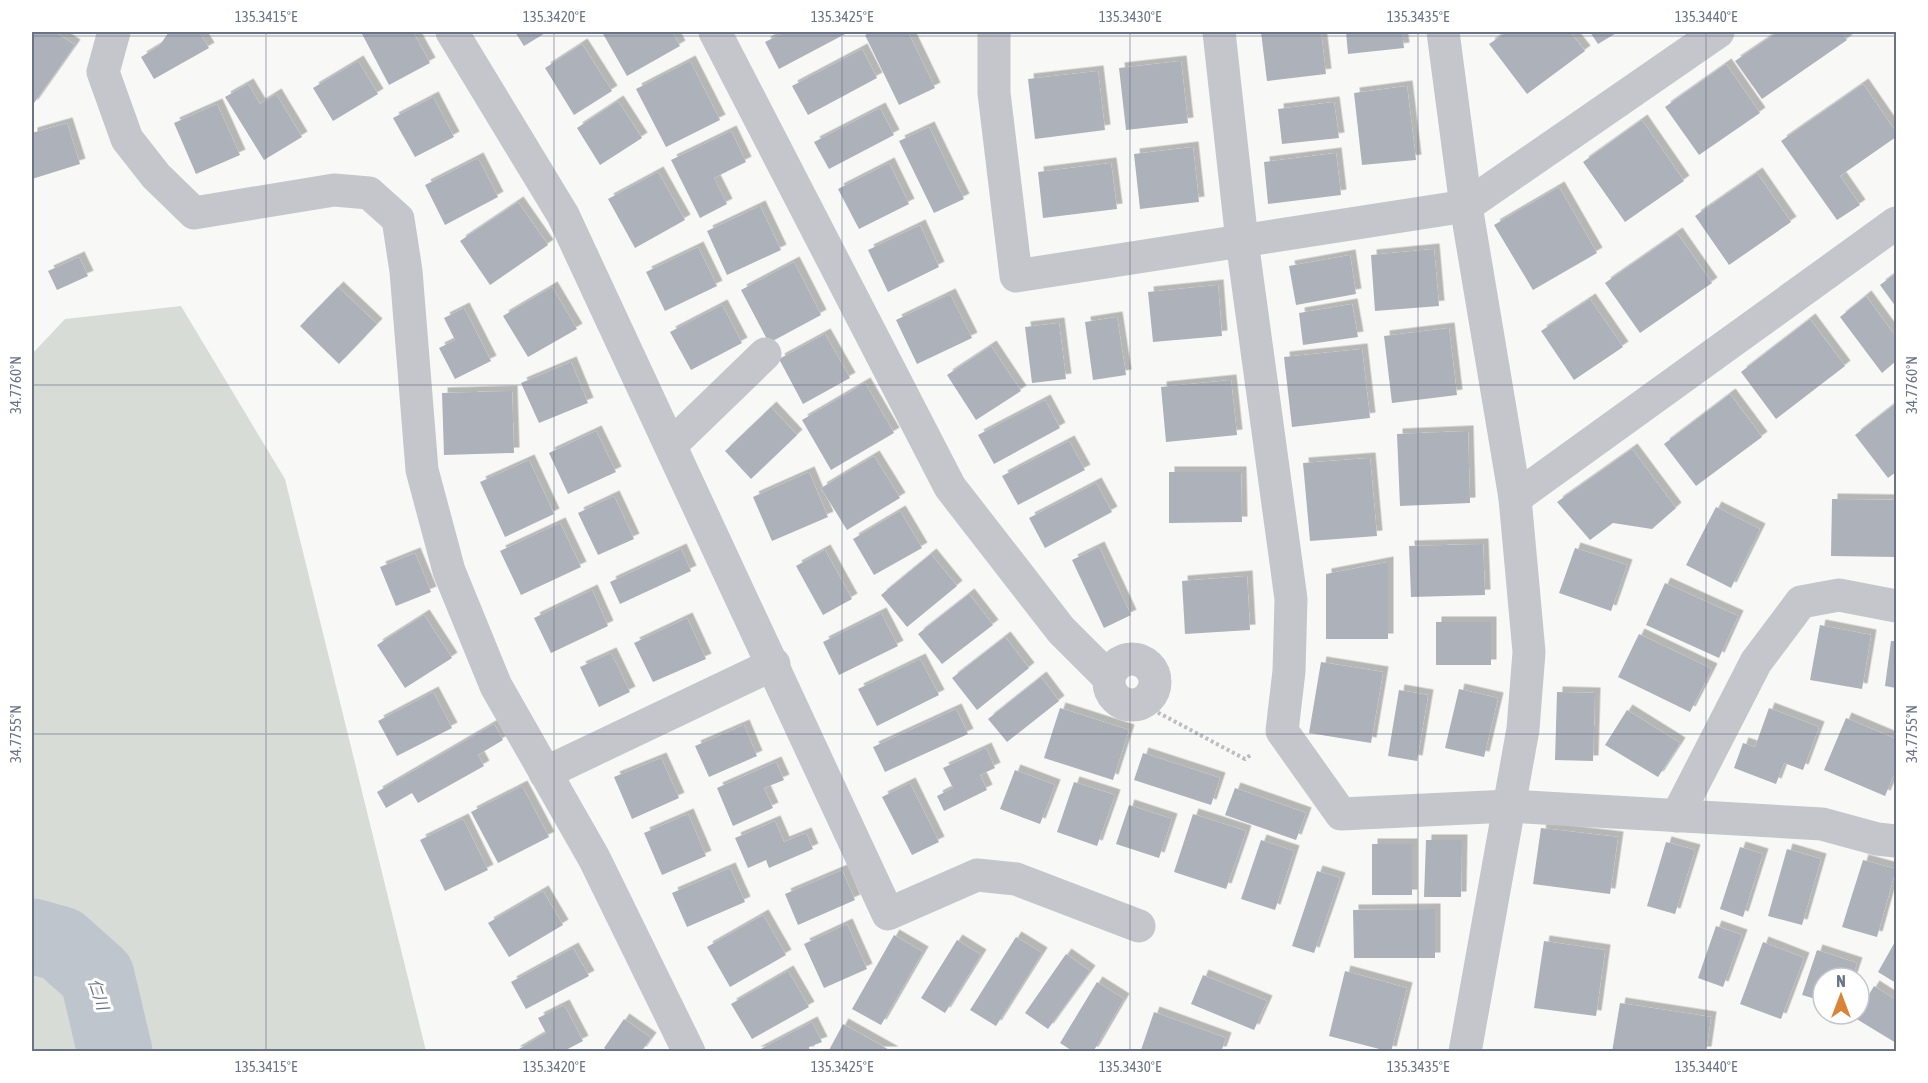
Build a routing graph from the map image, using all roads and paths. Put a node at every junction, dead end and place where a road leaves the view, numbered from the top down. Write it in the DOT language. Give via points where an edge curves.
graph roads {
  1 [pos="114,32"];
  2 [pos="452,32"];
  3 [pos="715,32"];
  4 [pos="994,32"];
  5 [pos="1220,32"];
  6 [pos="1443,32"];
  7 [pos="1718,32"];
  8 [pos="1466,206"];
  9 [pos="1896,223"];
  10 [pos="1242,241"];
  11 [pos="765,354"];
  12 [pos="671,445"];
  13 [pos="1515,498"];
  14 [pos="1896,606"];
  15 [pos="774,664"];
  16 [pos="1142,704"];
  17 [pos="1282,731"];
  18 [pos="545,772"];
  19 [pos="1509,806"];
  20 [pos="1677,816"];
  21 [pos="1896,841"];
  22 [pos="1139,926"];
  23 [pos="689,1052"];
  24 [pos="1466,1052"];
  1 -- 18 [label="street" via="103,72 127,139 156,176 194,213 334,190 369,193 398,219 406,271 422,470 449,572 496,686"];
  2 -- 12 [label="street" via="563,215"];
  3 -- 16 [label="street" via="950,487 1061,630 1109,678 1118,664 1128,659 1146,663 1152,669 1156,682 1153,695"];
  4 -- 10 [label="street" via="994,93 1016,276"];
  5 -- 10 [label="street"];
  6 -- 8 [label="street"];
  7 -- 8 [label="street"];
  8 -- 10 [label="street"];
  8 -- 13 [label="street"];
  9 -- 13 [label="street"];
  10 -- 17 [label="street" via="1291,599"];
  11 -- 12 [label="street"];
  12 -- 15 [label="street"];
  13 -- 19 [label="street" via="1529,652 1523,729"];
  14 -- 20 [label="street" via="1839,595 1801,602 1756,662"];
  15 -- 18 [label="street"];
  15 -- 22 [label="street" via="888,914 977,875 1016,879"];
  16 -- 17 [label="path" via="1245,759"];
  17 -- 19 [label="street" via="1341,814"];
  18 -- 23 [label="street" via="594,858"];
  19 -- 20 [label="street"];
  19 -- 24 [label="street"];
  20 -- 21 [label="street" via="1822,824"];
}
